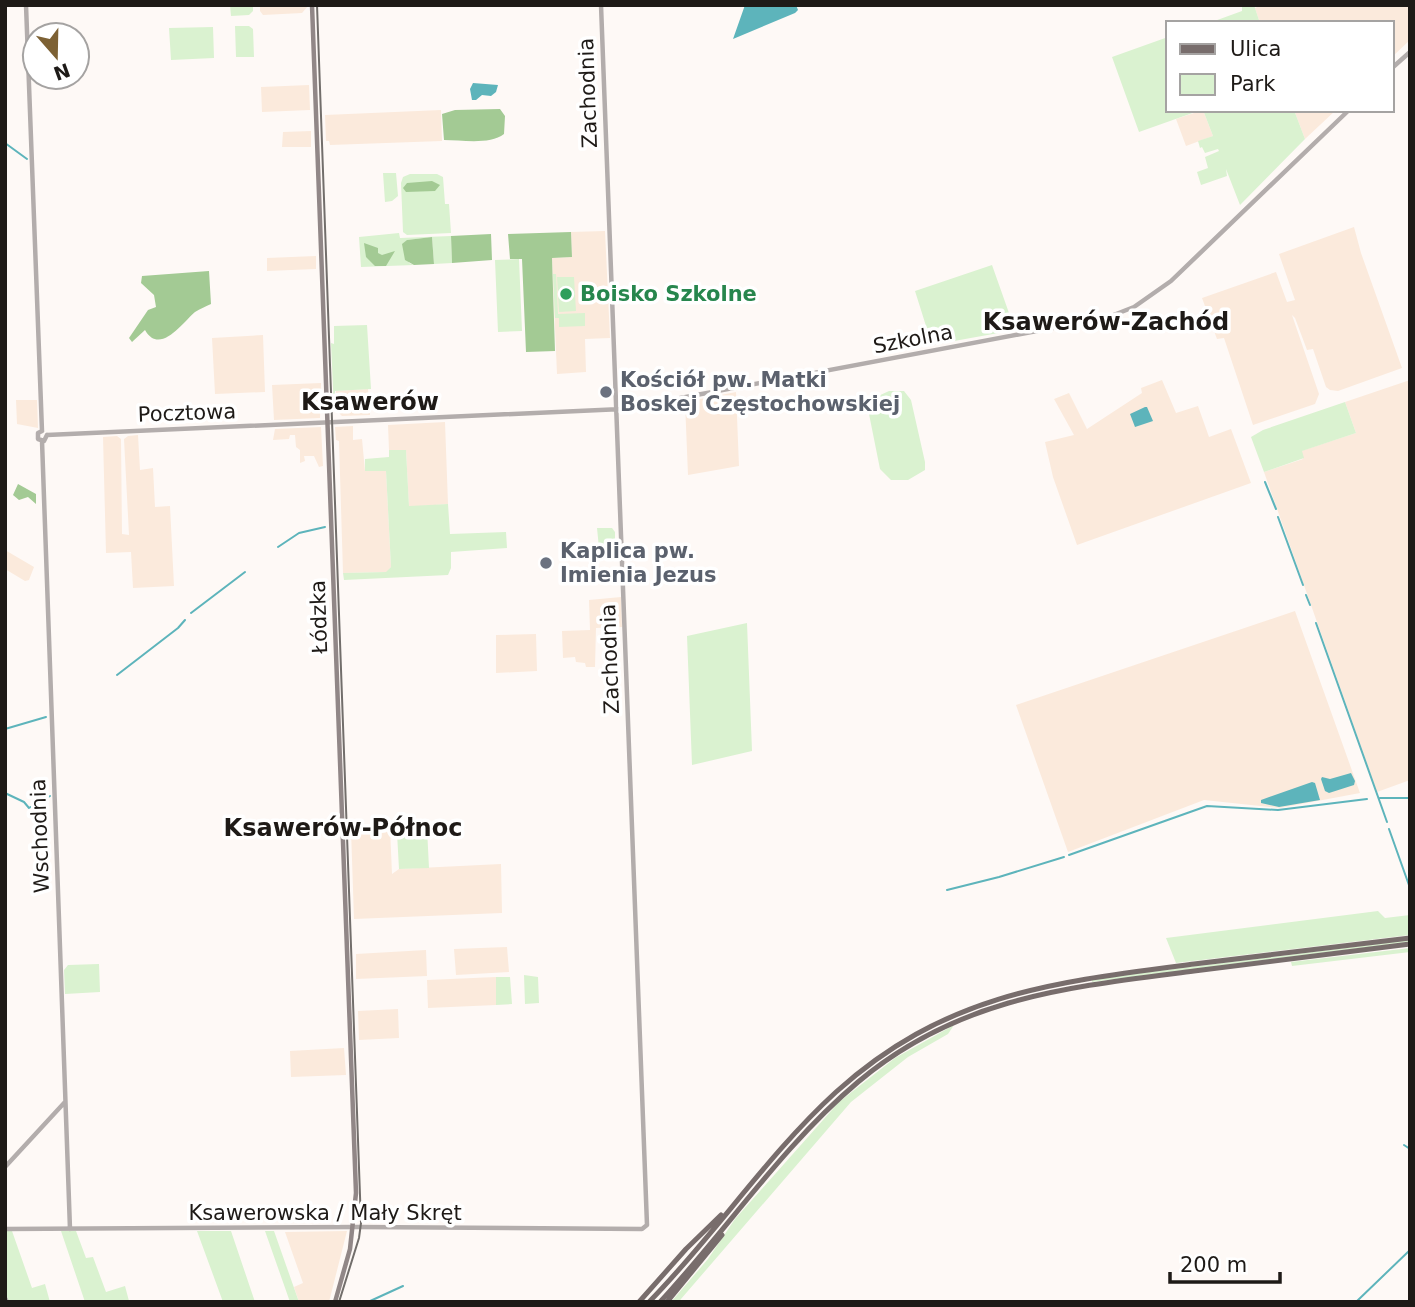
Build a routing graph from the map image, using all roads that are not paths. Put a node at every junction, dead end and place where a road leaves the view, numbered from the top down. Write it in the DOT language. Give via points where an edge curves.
graph roads {
  1 [pos="26,5"];
  2 [pos="312,5"];
  3 [pos="601,5"];
  4 [pos="1410,52"];
  5 [pos="1394,66"];
  6 [pos="1347,112"];
  7 [pos="616,410"];
  8 [pos="327,423"];
  9 [pos="42,431"];
  10 [pos="47,435"];
  11 [pos="41,441"];
  12 [pos="1410,938"];
  13 [pos="1410,944"];
  14 [pos="66,1101"];
  15 [pos="5,1167"];
  16 [pos="732,1207"];
  17 [pos="732,1217"];
  18 [pos="354,1227"];
  19 [pos="645,1227"];
  20 [pos="5,1229"];
  21 [pos="71,1229"];
  22 [pos="335,1302"];
  23 [pos="639,1302"];
  24 [pos="649,1302"];
  25 [pos="660,1302"];
  26 [pos="667,1302"];
  1 -- 9 [label="street"];
  2 -- 8 [label="main road, Łódzka"];
  3 -- 7 [label="street, Zachodnia"];
  4 -- 5 [label="street"];
  6 -- 7 [label="street, Szkolna" via="1171,281 1121,313"];
  7 -- 8 [label="street, Szkolna"];
  7 -- 19 [label="street, Zachodnia"];
  8 -- 10 [label="street, Pocztowa"];
  8 -- 18 [label="main road, Łódzka"];
  9 -- 10 [label="street"];
  9 -- 11 [label="street, Wschodnia" via="37,435"];
  10 -- 11 [label="street"];
  11 -- 14 [label="street, Wschodnia"];
  12 -- 16 [label="main road" via="1080,979 1009,994 970,1008 925,1029 856,1075 801,1127"];
  13 -- 17 [label="main road" via="1083,985 973,1014 908,1046 859,1080 814,1123"];
  14 -- 15 [label="street"];
  14 -- 21 [label="street, Wschodnia"];
  16 -- 23 [label="main road"];
  16 -- 24 [label="main road"];
  17 -- 25 [label="main road"];
  17 -- 26 [label="main road"];
  18 -- 19 [label="street, Ksawerowska / Mały Skręt"];
  18 -- 21 [label="street, Ksawerowska / Mały Skręt"];
  18 -- 22 [label="main road, Łódzka"];
  20 -- 21 [label="street, Ksawerowska / Mały Skręt"];
}
